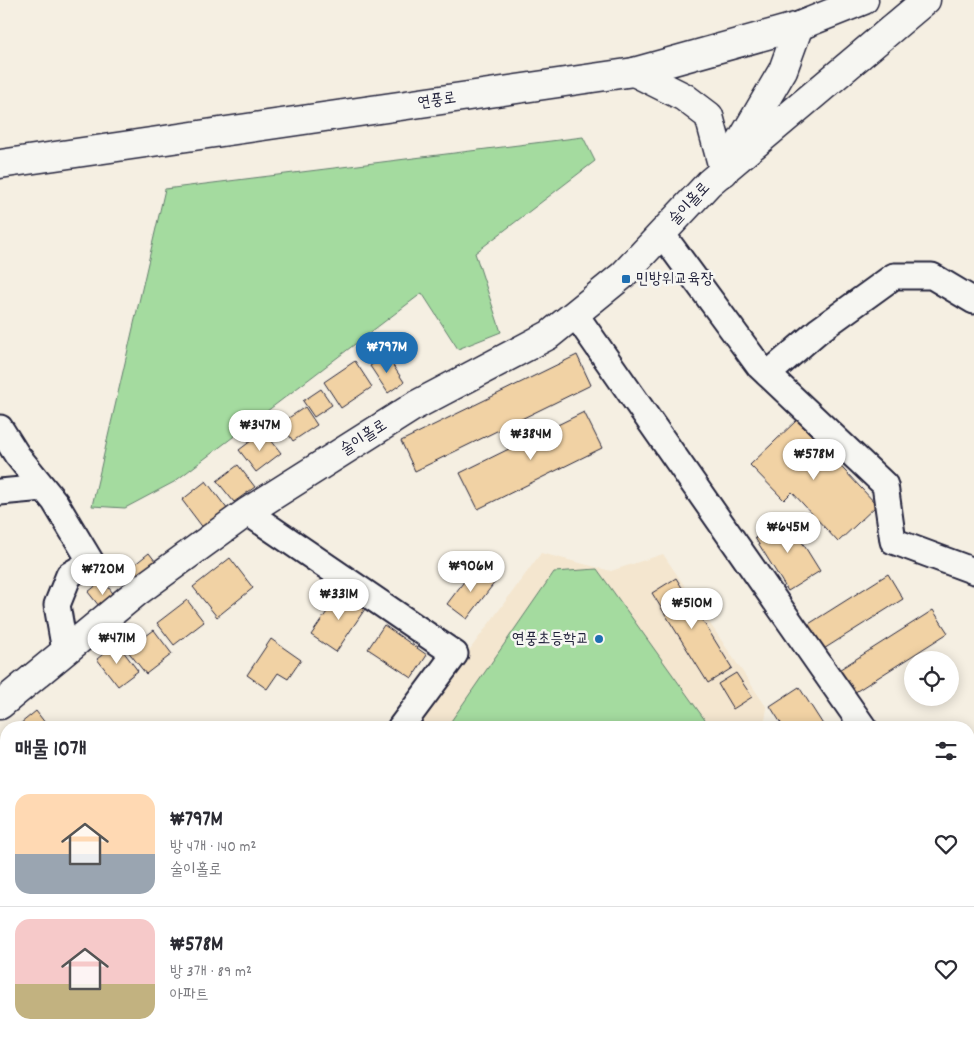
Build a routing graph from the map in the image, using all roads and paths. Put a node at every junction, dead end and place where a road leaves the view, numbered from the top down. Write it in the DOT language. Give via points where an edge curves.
graph roads {
  1 [pos="864,0"];
  2 [pos="926,0"];
  3 [pos="798,26"];
  4 [pos="634,72"];
  5 [pos="10,162"];
  6 [pos="724,172"];
  7 [pos="662,234"];
  8 [pos="974,301"];
  9 [pos="575,314"];
  10 [pos="768,374"];
  11 [pos="0,428"];
  12 [pos="44,488"];
  13 [pos="0,492"];
  14 [pos="247,512"];
  15 [pos="974,572"];
  16 [pos="65,651"];
  17 [pos="0,705"];
  18 [pos="405,721"];
  19 [pos="859,721"];
  1 -- 3 [label="main road, 연풍로"];
  2 -- 6 [label="main road, 술이홀로"];
  3 -- 4 [label="main road, 연풍로"];
  3 -- 6 [label="main road" via="783,70"];
  4 -- 5 [label="main road, 연풍로"];
  4 -- 6 [label="main road" via="684,97 708,116"];
  6 -- 7 [label="main road, 술이홀로" via="709,183"];
  7 -- 9 [label="main road, 술이홀로" via="623,275"];
  7 -- 10 [label="street"];
  8 -- 10 [label="street" via="932,276 894,276 818,331"];
  9 -- 14 [label="main road, 술이홀로" via="548,335 416,404"];
  9 -- 19 [label="street"];
  10 -- 15 [label="street" via="885,485 893,541"];
  11 -- 12 [label="street"];
  12 -- 13 [label="street"];
  12 -- 16 [label="street" via="91,562 69,575 57,605"];
  14 -- 16 [label="main road, 술이홀로" via="137,592"];
  14 -- 18 [label="street" via="454,654"];
  16 -- 17 [label="main road, 술이홀로"];
}
